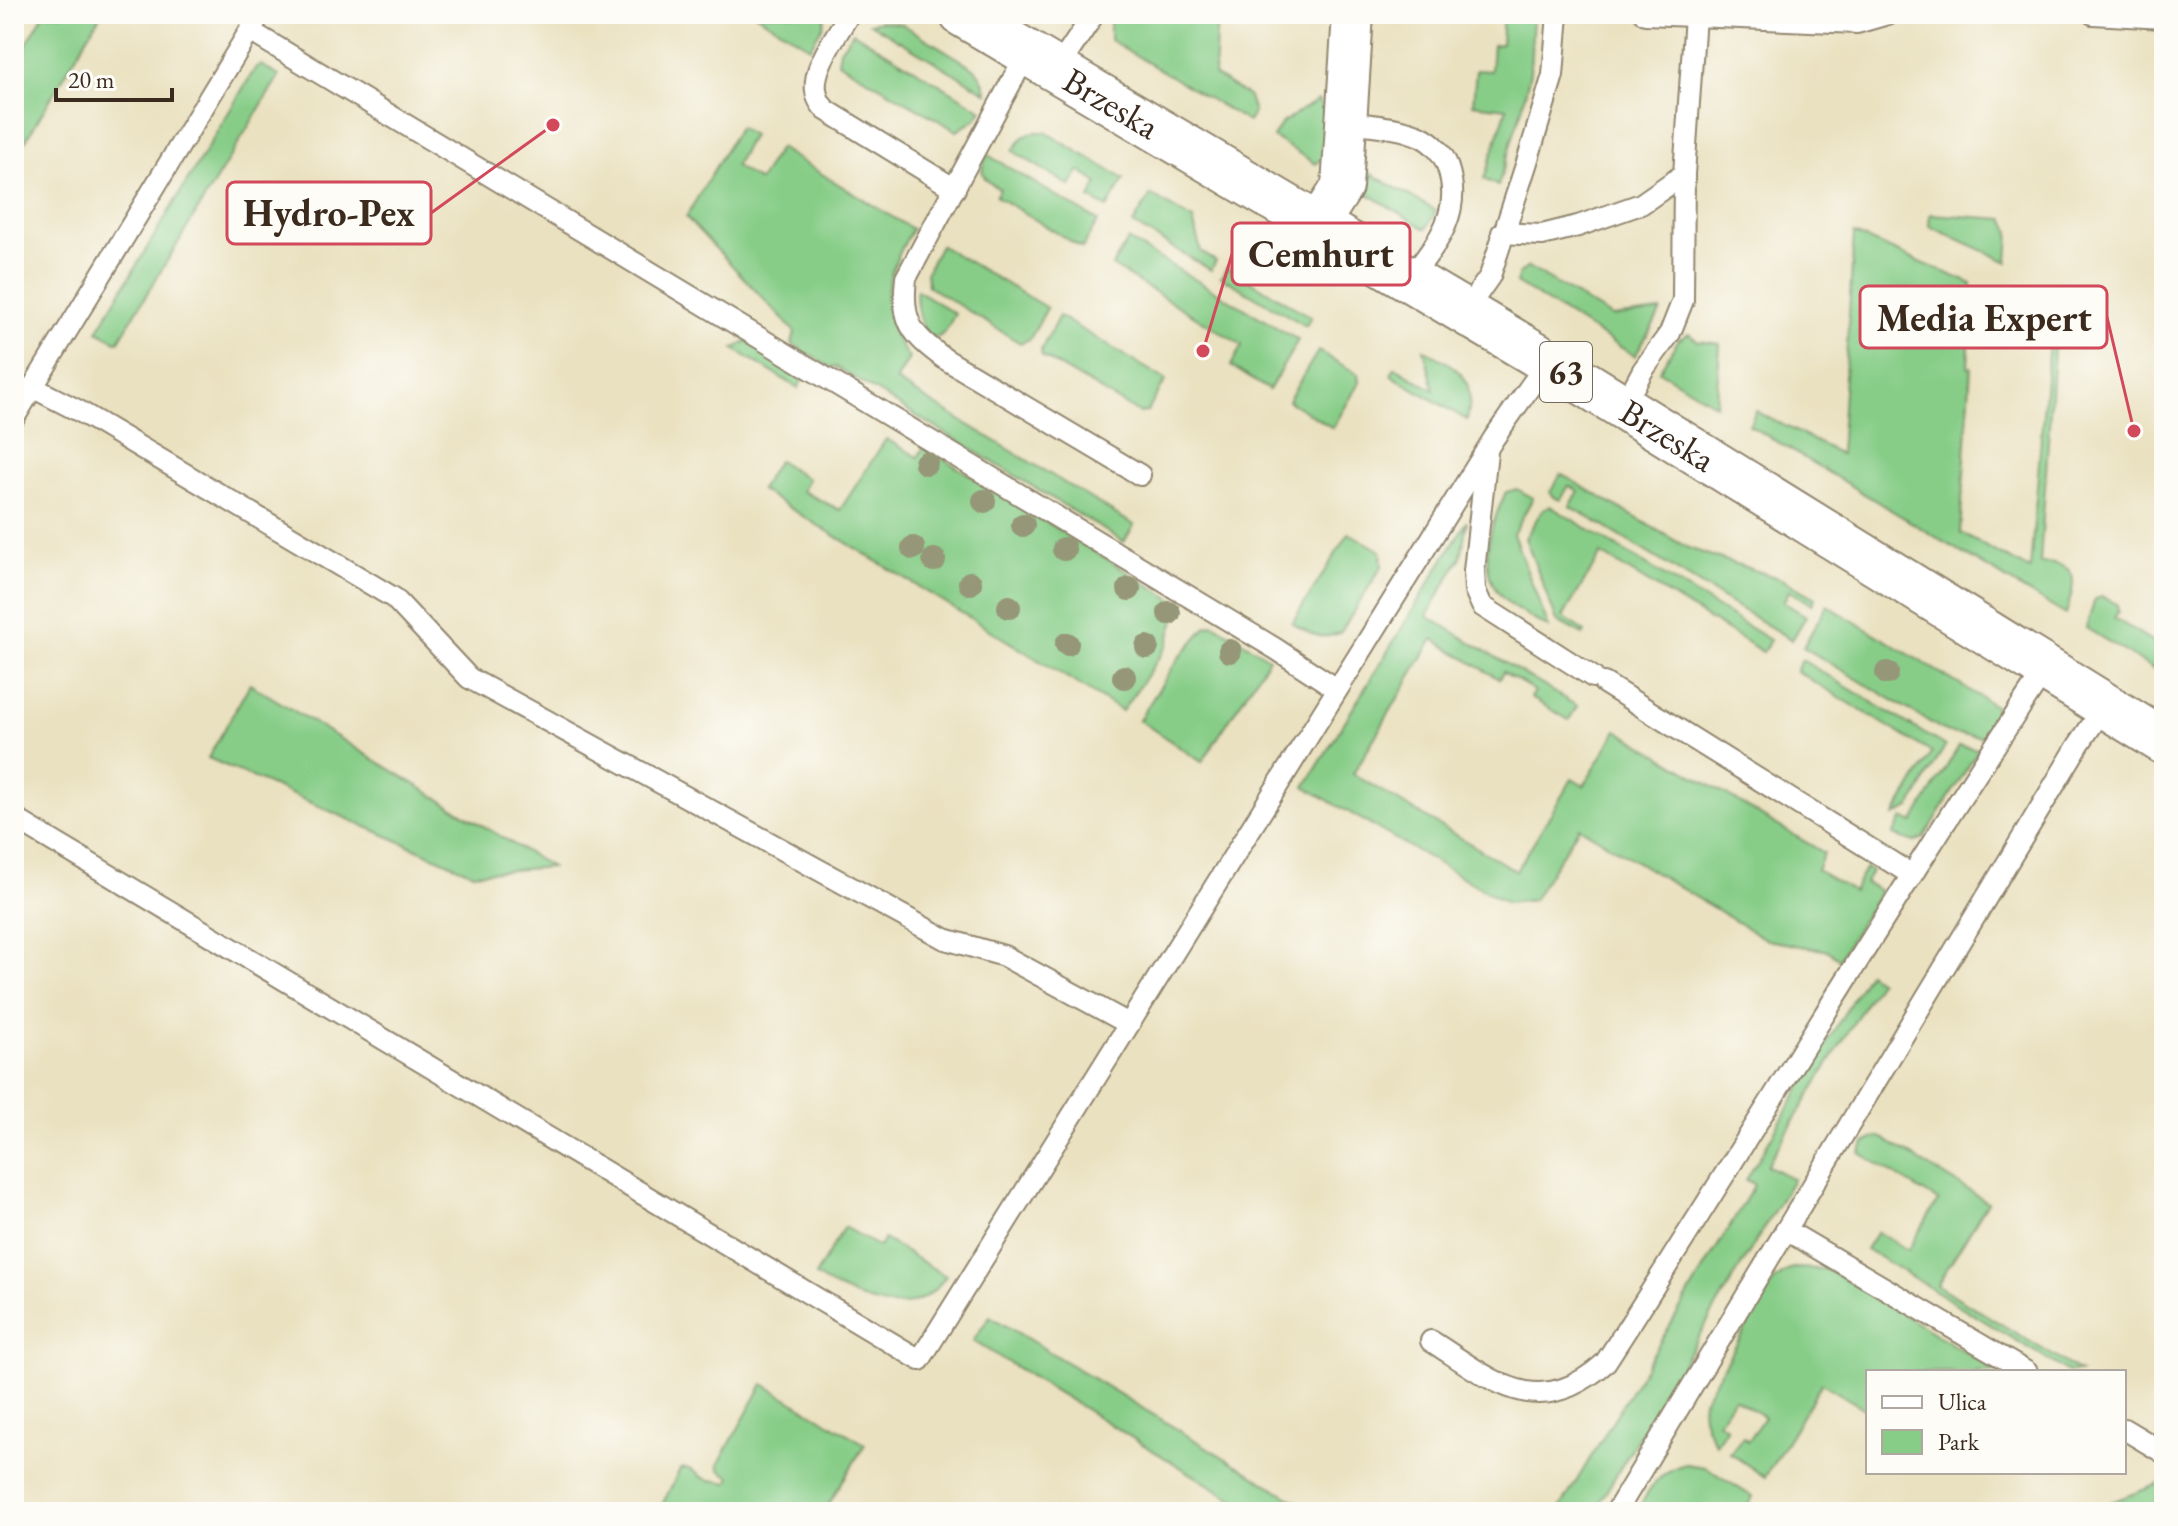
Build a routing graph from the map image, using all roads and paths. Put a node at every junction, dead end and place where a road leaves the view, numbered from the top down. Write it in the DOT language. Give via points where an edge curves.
graph roads {
  1 [pos="849,14"];
  2 [pos="962,14"];
  3 [pos="1094,14"];
  4 [pos="1353,14"];
  5 [pos="1558,14"];
  6 [pos="1645,14"];
  7 [pos="1888,14"];
  8 [pos="2093,14"];
  9 [pos="1695,16"];
  10 [pos="1763,16"];
  11 [pos="2164,18"];
  12 [pos="255,22"];
  13 [pos="1042,62"];
  14 [pos="1346,121"];
  15 [pos="1684,174"];
  16 [pos="955,189"];
  17 [pos="1317,226"];
  18 [pos="1502,233"];
  19 [pos="1409,280"];
  20 [pos="1465,312"];
  21 [pos="1548,361"];
  22 [pos="32,387"];
  23 [pos="1623,407"];
  24 [pos="14,418"];
  25 [pos="1488,448"];
  26 [pos="1140,475"];
  27 [pos="2045,670"];
  28 [pos="1337,689"];
  29 [pos="2104,707"];
  30 [pos="2164,742"];
  31 [pos="14,818"];
  32 [pos="1912,875"];
  33 [pos="1129,1024"];
  34 [pos="1786,1230"];
  35 [pos="1431,1341"];
  36 [pos="2024,1370"];
  37 [pos="2126,1430"];
  38 [pos="2164,1453"];
  39 [pos="1616,1512"];
  1 -- 16 [label="lane" via="814,83 819,103"];
  2 -- 13 [label="main road, Brzeska / 63"];
  3 -- 13 [label="lane"];
  4 -- 14 [label="street"];
  5 -- 18 [label="lane" via="1553,75"];
  6 -- 9 [label="lane"];
  7 -- 10 [label="lane" via="1857,23"];
  8 -- 11 [label="lane"];
  9 -- 10 [label="lane"];
  9 -- 15 [label="lane"];
  12 -- 22 [label="lane"];
  12 -- 28 [label="lane"];
  13 -- 16 [label="lane"];
  13 -- 17 [label="main road, Brzeska / 63"];
  14 -- 17 [label="street" via="1342,187"];
  14 -- 19 [label="lane" via="1421,137 1446,161 1454,200 1436,244"];
  15 -- 18 [label="lane" via="1641,204 1578,226 1542,235"];
  15 -- 23 [label="lane" via="1683,300 1670,333"];
  16 -- 26 [label="lane" via="906,278 904,296 912,330 945,359"];
  17 -- 19 [label="main road, Brzeska / 63"];
  18 -- 20 [label="lane" via="1490,276"];
  19 -- 20 [label="main road, Brzeska / 63"];
  20 -- 21 [label="main road, Brzeska / 63"];
  21 -- 23 [label="main road, Brzeska / 63"];
  21 -- 25 [label="lane"];
  22 -- 24 [label="lane"];
  22 -- 33 [label="lane" via="394,598 469,678 945,939 1004,956"];
  23 -- 27 [label="main road, Brzeska / 63"];
  25 -- 28 [label="lane"];
  25 -- 32 [label="lane" via="1474,571 1482,606"];
  27 -- 29 [label="main road, Brzeska / 63"];
  27 -- 32 [label="lane"];
  28 -- 33 [label="lane"];
  29 -- 30 [label="main road, Brzeska / 63"];
  29 -- 34 [label="lane"];
  31 -- 33 [label="lane" via="920,1360"];
  32 -- 35 [label="lane" via="1605,1363 1583,1382 1533,1394 1501,1385"];
  34 -- 36 [label="lane"];
  34 -- 39 [label="lane"];
  37 -- 38 [label="lane"];
}
